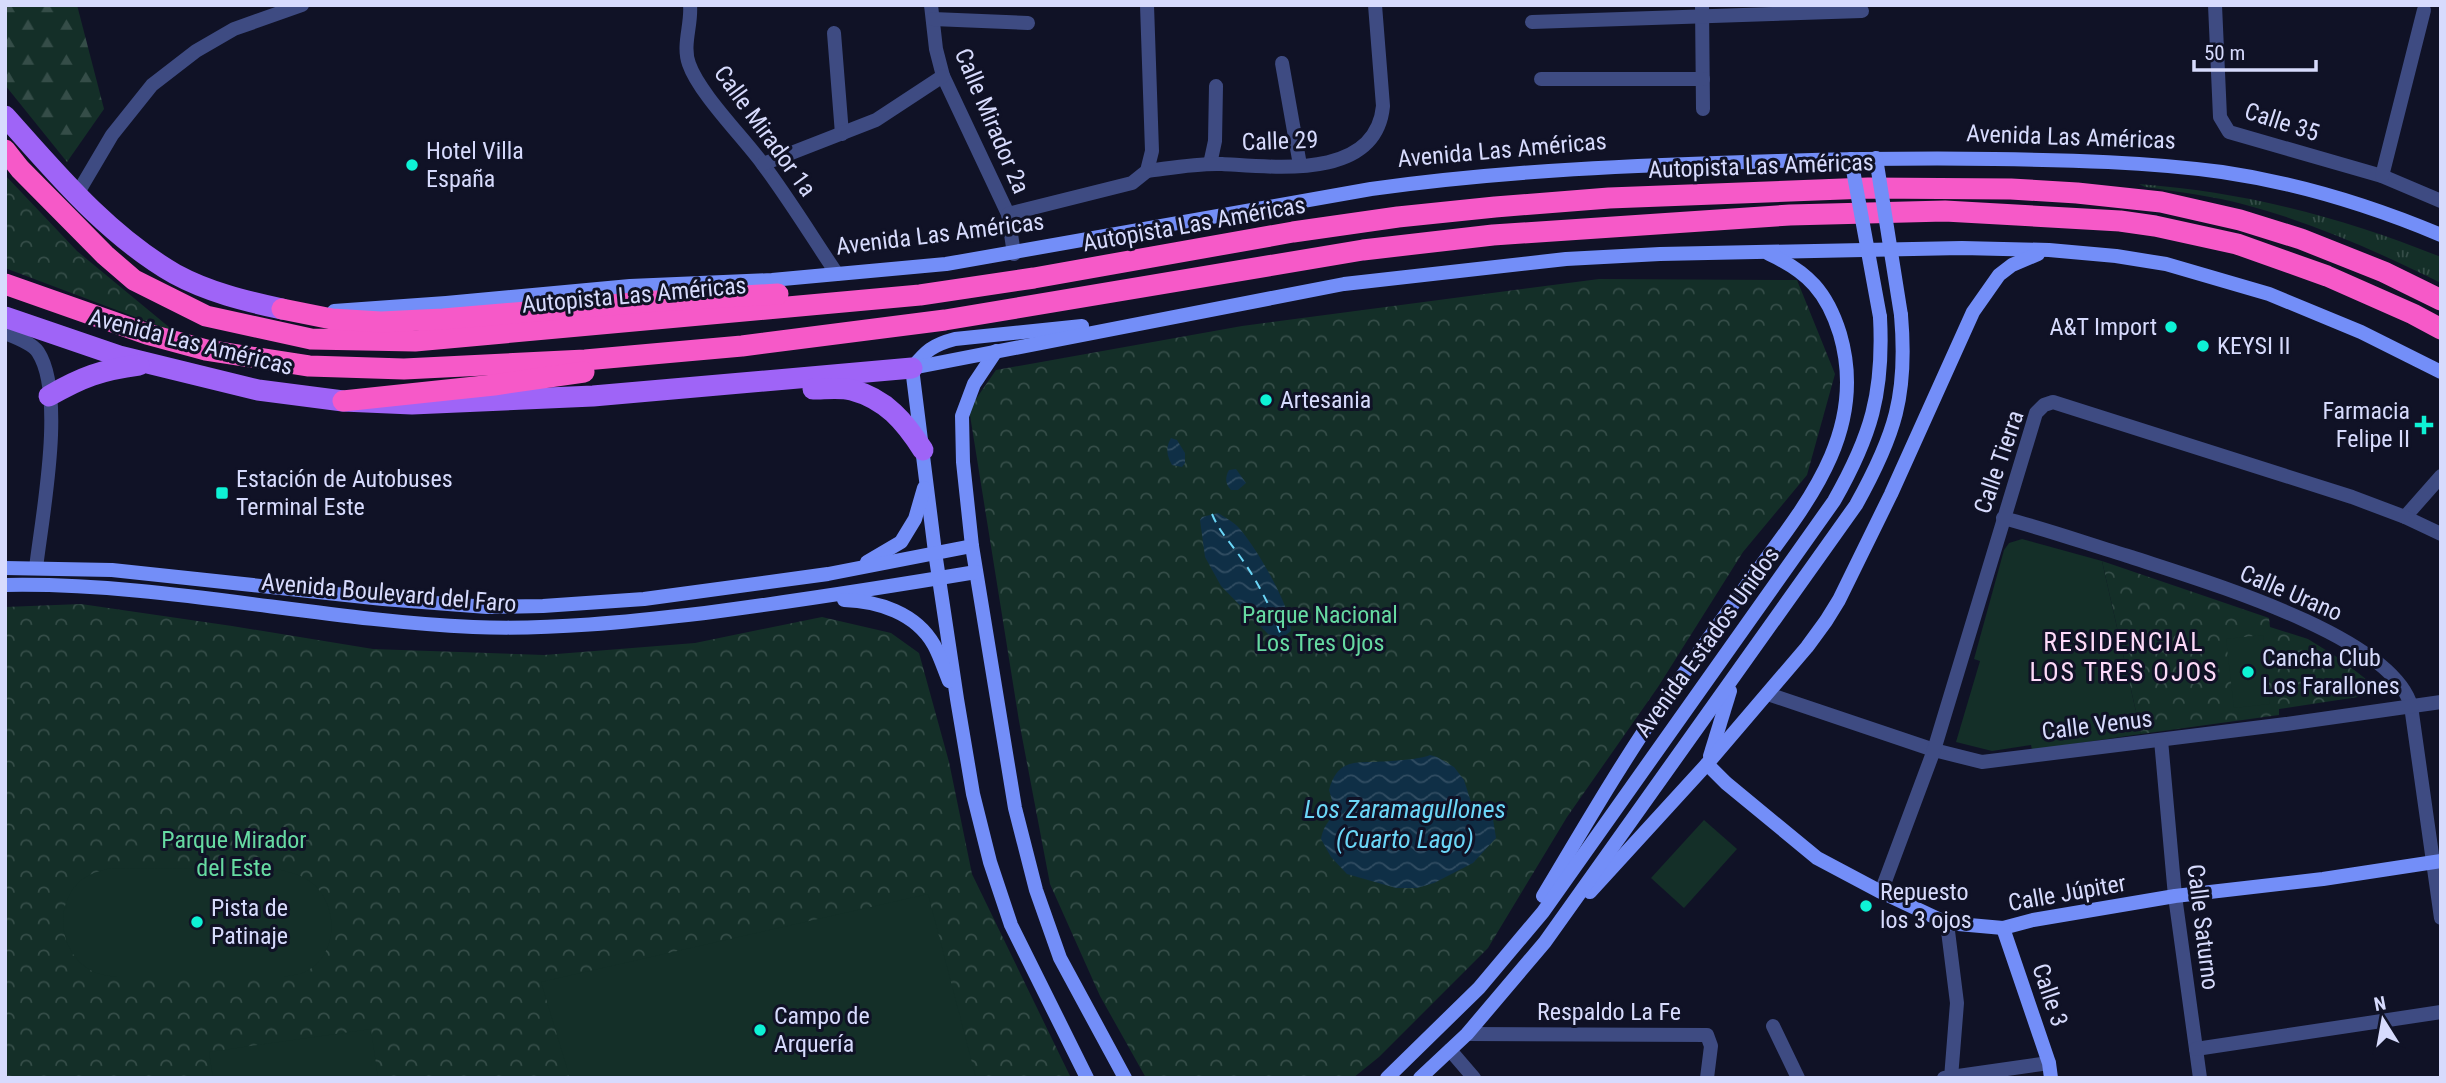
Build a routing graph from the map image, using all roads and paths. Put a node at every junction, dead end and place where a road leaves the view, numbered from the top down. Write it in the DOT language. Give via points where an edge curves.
graph roads {
  1 [pos="302,5"];
  2 [pos="690,5"];
  3 [pos="1147,5"];
  4 [pos="1375,5"];
  5 [pos="2215,5"];
  6 [pos="2424,10"];
  7 [pos="1702,11"];
  8 [pos="1862,11"];
  9 [pos="932,12"];
  10 [pos="1532,22"];
  11 [pos="1028,23"];
  12 [pos="834,33"];
  13 [pos="1282,63"];
  14 [pos="943,76"];
  15 [pos="1541,79"];
  16 [pos="1703,79"];
  17 [pos="1216,86"];
  18 [pos="1703,109"];
  19 [pos="5,116"];
  20 [pos="842,134"];
  21 [pos="5,150"];
  22 [pos="1876,158"];
  23 [pos="1851,159"];
  24 [pos="763,164"];
  25 [pos="1210,164"];
  26 [pos="1300,165"];
  27 [pos="1147,171"];
  28 [pos="2382,176"];
  29 [pos="76,196"];
  30 [pos="2441,201"];
  31 [pos="1008,214"];
  32 [pos="2441,235"];
  33 [pos="2049,250"];
  34 [pos="1765,252"];
  35 [pos="1014,254"];
  36 [pos="837,274"];
  37 [pos="5,284"];
  38 [pos="920,295"];
  39 [pos="2441,300"];
  40 [pos="282,309"];
  41 [pos="5,317"];
  42 [pos="1120,326"];
  43 [pos="2441,329"];
  44 [pos="5,333"];
  45 [pos="39,339"];
  46 [pos="721,348"];
  47 [pos="996,351"];
  48 [pos="148,363"];
  49 [pos="912,368"];
  50 [pos="2441,372"];
  51 [pos="731,385"];
  52 [pos="50,396"];
  53 [pos="343,401"];
  54 [pos="923,450"];
  55 [pos="2441,476"];
  56 [pos="927,480"];
  57 [pos="2405,517"];
  58 [pos="2003,518"];
  59 [pos="2441,534"];
  60 [pos="972,546"];
  61 [pos="935,552"];
  62 [pos="5,568"];
  63 [pos="36,568"];
  64 [pos="976,572"];
  65 [pos="828,574"];
  66 [pos="939,578"];
  67 [pos="5,585"];
  68 [pos="808,599"];
  69 [pos="1735,676"];
  70 [pos="1768,694"];
  71 [pos="957,698"];
  72 [pos="2441,702"];
  73 [pos="2411,706"];
  74 [pos="2161,740"];
  75 [pos="1934,750"];
  76 [pos="1707,764"];
  77 [pos="2436,861"];
  78 [pos="1881,892"];
  79 [pos="2175,896"];
  80 [pos="2441,918"];
  81 [pos="1947,923"];
  82 [pos="2003,928"];
  83 [pos="1545,942"];
  84 [pos="1517,944"];
  85 [pos="2441,1012"];
  86 [pos="1773,1026"];
  87 [pos="1467,1034"];
  88 [pos="2196,1049"];
  89 [pos="1450,1050"];
  90 [pos="2050,1070"];
  91 [pos="1949,1077"];
  92 [pos="1087,1078"];
  93 [pos="1125,1078"];
  94 [pos="1387,1078"];
  95 [pos="1420,1078"];
  96 [pos="1474,1078"];
  97 [pos="1707,1078"];
  98 [pos="1798,1078"];
  99 [pos="2200,1078"];
  1 -- 29 [label="street" via="233,29 152,85 112,135"];
  2 -- 24 [label="street, Calle Mirador 1a" via="688,63"];
  3 -- 27 [label="street" via="1152,151"];
  4 -- 26 [label="street, Calle 29" via="1383,106 1376,133 1360,150 1331,162"];
  5 -- 28 [label="street, Calle 35" via="2220,117 2229,132"];
  6 -- 28 [label="street"];
  7 -- 8 [label="street"];
  7 -- 10 [label="street"];
  7 -- 16 [label="street"];
  9 -- 11 [label="street"];
  9 -- 14 [label="street, Calle Mirador 2a"];
  12 -- 20 [label="street"];
  13 -- 26 [label="street"];
  14 -- 20 [label="street" via="876,120"];
  14 -- 31 [label="street, Calle Mirador 2a"];
  15 -- 16 [label="street"];
  16 -- 18 [label="street"];
  17 -- 25 [label="street"];
  19 -- 29 [label="main road, Avenida Las Américas"];
  20 -- 24 [label="street"];
  21 -- 38 [label="highway, Autopista Las Américas" via="134,280 206,316 310,339 415,341"];
  22 -- 23 [label="street, Avenida Las Américas"];
  22 -- 32 [label="street, Avenida Las Américas" via="2169,166 2255,178 2339,199"];
  22 -- 69 [label="street, Avenida Estados Unidos, bridge" via="1905,356 1892,433 1856,505"];
  23 -- 35 [label="street, Avenida Las Américas" via="1484,175 1371,189"];
  23 -- 84 [label="street, Avenida Estados Unidos, bridge" via="1880,317 1882,354 1870,427 1854,465 1834,501"];
  24 -- 36 [label="street, Calle Mirador 1a"];
  25 -- 26 [label="street, Calle 29"];
  25 -- 27 [label="street, Calle 29"];
  27 -- 31 [label="street" via="1132,183"];
  28 -- 30 [label="street, Calle 35"];
  29 -- 40 [label="main road, Avenida Las Américas" via="146,256 177,275 211,290"];
  31 -- 35 [label="street, Calle Mirador 2a"];
  33 -- 34 [label="street"];
  33 -- 50 [label="street" via="2116,256 2212,276 2312,311"];
  33 -- 70 [label="street" via="2012,265 1987,290 1839,600"];
  34 -- 42 [label="street" via="1566,259 1344,284"];
  34 -- 84 [label="street" via="1811,280 1837,324 1847,388 1841,429 1807,502 1638,738"];
  35 -- 36 [label="street, Avenida Las Américas"];
  36 -- 40 [label="street, Avenida Las Américas" via="630,286 388,308"];
  37 -- 46 [label="highway, Autopista Las Américas" via="206,350 309,366 404,369"];
  38 -- 39 [label="highway, Autopista Las Américas" via="1398,217 1609,198 1951,188 2121,197 2240,220 2333,250"];
  38 -- 40 [label="highway" via="657,300 381,322"];
  41 -- 45 [label="main road, Avenida Las Américas"];
  42 -- 47 [label="street"];
  42 -- 49 [label="street" via="955,339 928,349"];
  43 -- 46 [label="highway, Autopista Las Américas" via="2295,263 2237,244 2155,226 2053,215 1892,211 1562,229 1363,250 945,320"];
  44 -- 45 [label="street"];
  45 -- 48 [label="main road, Avenida Las Américas"];
  45 -- 52 [label="street"];
  46 -- 53 [label="highway" via="694,357"];
  47 -- 49 [label="street"];
  47 -- 60 [label="street" via="974,384 962,416 962,462"];
  48 -- 52 [label="main road" via="80,378"];
  48 -- 53 [label="main road, Avenida Las Américas" via="258,390"];
  49 -- 51 [label="main road, Avenida Las Américas"];
  49 -- 54 [label="street"];
  51 -- 53 [label="main road, Avenida Las Américas" via="412,404"];
  51 -- 54 [label="main road" via="852,390 887,406"];
  52 -- 63 [label="street" via="51,435"];
  54 -- 56 [label="street"];
  55 -- 57 [label="street"];
  56 -- 61 [label="street"];
  56 -- 65 [label="street" via="915,519 901,542 867,562"];
  57 -- 58 [label="street, Calle Tierra" via="2352,496 2053,402 2036,413"];
  57 -- 59 [label="street, Calle Tierra"];
  58 -- 73 [label="street, Calle Urano" via="2181,574 2307,621 2388,671 2407,693"];
  58 -- 75 [label="street, Calle Tierra"];
  60 -- 61 [label="street, Avenida Boulevard del Faro"];
  60 -- 64 [label="street"];
  61 -- 65 [label="street, Avenida Boulevard del Faro"];
  61 -- 66 [label="street"];
  62 -- 63 [label="street, Avenida Boulevard del Faro"];
  63 -- 65 [label="street, Avenida Boulevard del Faro" via="112,570 487,607 645,599"];
  64 -- 66 [label="street, Avenida Boulevard del Faro"];
  64 -- 93 [label="street" via="1015,808 1036,890 1060,958"];
  66 -- 68 [label="street, Avenida Boulevard del Faro"];
  66 -- 71 [label="street"];
  67 -- 68 [label="street, Avenida Boulevard del Faro" via="156,594 485,627 612,624"];
  68 -- 71 [label="street" via="863,601 900,612 934,645"];
  69 -- 76 [label="street"];
  69 -- 83 [label="street, Avenida Estados Unidos"];
  70 -- 75 [label="street, Calle Venus"];
  70 -- 76 [label="street"];
  71 -- 92 [label="street" via="973,794 1011,925"];
  72 -- 73 [label="street, Calle Venus"];
  73 -- 74 [label="street, Calle Venus"];
  73 -- 77 [label="street, Calle Urano"];
  74 -- 75 [label="street, Calle Venus" via="1982,762"];
  74 -- 79 [label="street, Calle Saturno"];
  75 -- 78 [label="street, Calle Tierra"];
  76 -- 78 [label="street, Calle Júpiter" via="1817,859"];
  76 -- 83 [label="street"];
  77 -- 79 [label="street, Calle Júpiter"];
  77 -- 80 [label="street, Calle Urano"];
  78 -- 81 [label="street, Calle Júpiter"];
  79 -- 82 [label="street, Calle Júpiter"];
  79 -- 88 [label="street, Calle Saturno"];
  81 -- 82 [label="street, Calle Júpiter"];
  81 -- 91 [label="street" via="1957,1003"];
  82 -- 90 [label="street, Calle 3"];
  83 -- 87 [label="street, Avenida Estados Unidos"];
  84 -- 94 [label="street, Avenida Estados Unidos"];
  85 -- 88 [label="street"];
  86 -- 98 [label="street"];
  87 -- 89 [label="street, Avenida Estados Unidos"];
  87 -- 97 [label="street, Respaldo La Fe" via="1707,1035 1711,1046"];
  88 -- 99 [label="street, Calle Saturno"];
  89 -- 95 [label="street, Avenida Estados Unidos"];
  89 -- 96 [label="street"];
  90 -- 91 [label="street"];
}
